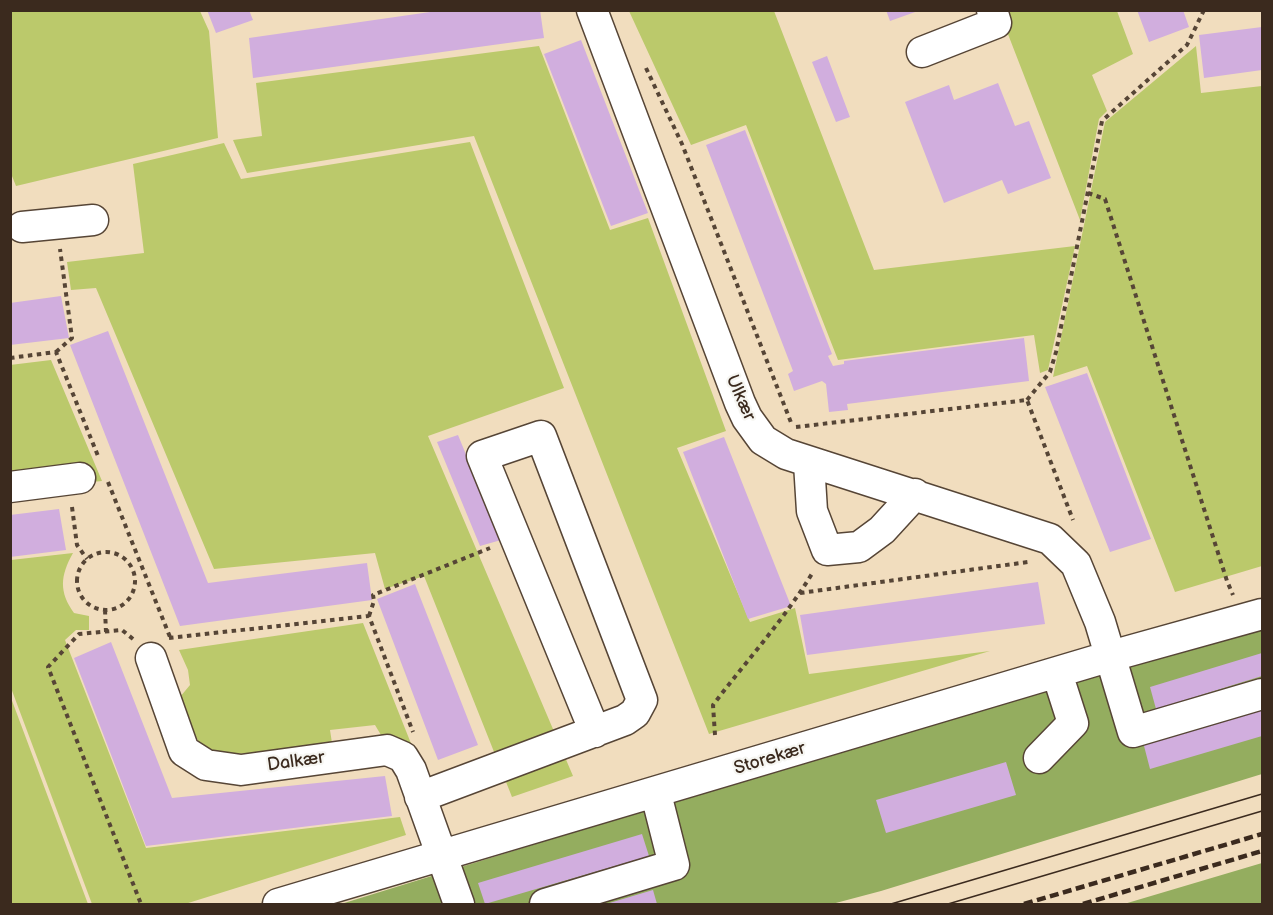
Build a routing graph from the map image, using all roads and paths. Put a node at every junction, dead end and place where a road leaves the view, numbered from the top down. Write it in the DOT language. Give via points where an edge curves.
graph roads {
  1 [pos="592,10"];
  2 [pos="992,10"];
  3 [pos="1204,10"];
  4 [pos="922,52"];
  5 [pos="643,62"];
  6 [pos="1088,193"];
  7 [pos="93,220"];
  8 [pos="57,225"];
  9 [pos="22,227"];
  10 [pos="56,352"];
  11 [pos="1027,400"];
  12 [pos="793,428"];
  13 [pos="756,432"];
  14 [pos="809,463"];
  15 [pos="75,478"];
  16 [pos="10,487"];
  17 [pos="915,494"];
  18 [pos="1074,523"];
  19 [pos="516,538"];
  20 [pos="827,549"];
  21 [pos="1068,556"];
  22 [pos="87,559"];
  23 [pos="800,593"];
  24 [pos="105,610"];
  25 [pos="369,616"];
  26 [pos="1254,616"];
  27 [pos="106,632"];
  28 [pos="147,652"];
  29 [pos="1111,656"];
  30 [pos="1056,673"];
  31 [pos="1263,694"];
  32 [pos="595,732"];
  33 [pos="414,735"];
  34 [pos="715,735"];
  35 [pos="1039,758"];
  36 [pos="656,794"];
  37 [pos="420,797"];
  38 [pos="441,857"];
  39 [pos="141,904"];
  40 [pos="278,904"];
  41 [pos="459,904"];
  42 [pos="545,904"];
  1 -- 13 [label="street, Ulkær" via="740,403"];
  2 -- 4 [label="street" via="996,23"];
  3 -- 6 [label="path" via="1187,45 1102,121"];
  5 -- 12 [label="path" via="682,144"];
  6 -- 11 [label="path" via="1056,352 1050,372"];
  6 -- 26 [label="path" via="1105,199 1227,581"];
  7 -- 8 [label="street"];
  8 -- 9 [label="street"];
  8 -- 10 [label="path" via="72,338"];
  11 -- 12 [label="path"];
  11 -- 18 [label="path"];
  12 -- 13 [label="path"];
  13 -- 14 [label="street, Ulkær" via="774,447"];
  14 -- 17 [label="street, Ulkær"];
  14 -- 20 [label="street" via="812,511"];
  15 -- 16 [label="street"];
  15 -- 22 [label="path" via="77,545"];
  17 -- 20 [label="street" via="882,530 859,547"];
  17 -- 21 [label="street, Ulkær" via="1050,539"];
  19 -- 25 [label="path" via="373,595"];
  19 -- 32 [label="street"];
  19 -- 32 [label="street" via="482,456 540,436 642,700 635,713"];
  20 -- 23 [label="path"];
  21 -- 23 [label="path"];
  21 -- 29 [label="street, Ulkær" via="1076,564"];
  22 -- 24 [label="path" via="79,570 78,587 88,604"];
  22 -- 24 [label="path" via="109,552 119,555 132,568 136,579 130,598 121,606"];
  23 -- 34 [label="path" via="713,705"];
  24 -- 27 [label="path"];
  25 -- 28 [label="path" via="154,639"];
  25 -- 33 [label="path"];
  26 -- 29 [label="street, Storekær"];
  27 -- 28 [label="path" via="122,630"];
  27 -- 39 [label="path" via="79,634 48,667"];
  28 -- 37 [label="street, Dalkær" via="184,751 194,760 241,770 387,750 396,752 407,763"];
  29 -- 30 [label="street, Storekær"];
  29 -- 31 [label="street, Ulkær" via="1133,732"];
  30 -- 35 [label="street" via="1073,723"];
  30 -- 36 [label="street, Storekær"];
  32 -- 37 [label="street"];
  36 -- 38 [label="street, Storekær"];
  36 -- 42 [label="street" via="674,865"];
  37 -- 38 [label="street, Dalkær"];
  38 -- 40 [label="street, Storekær"];
  38 -- 41 [label="street, Dalkær"];
}
